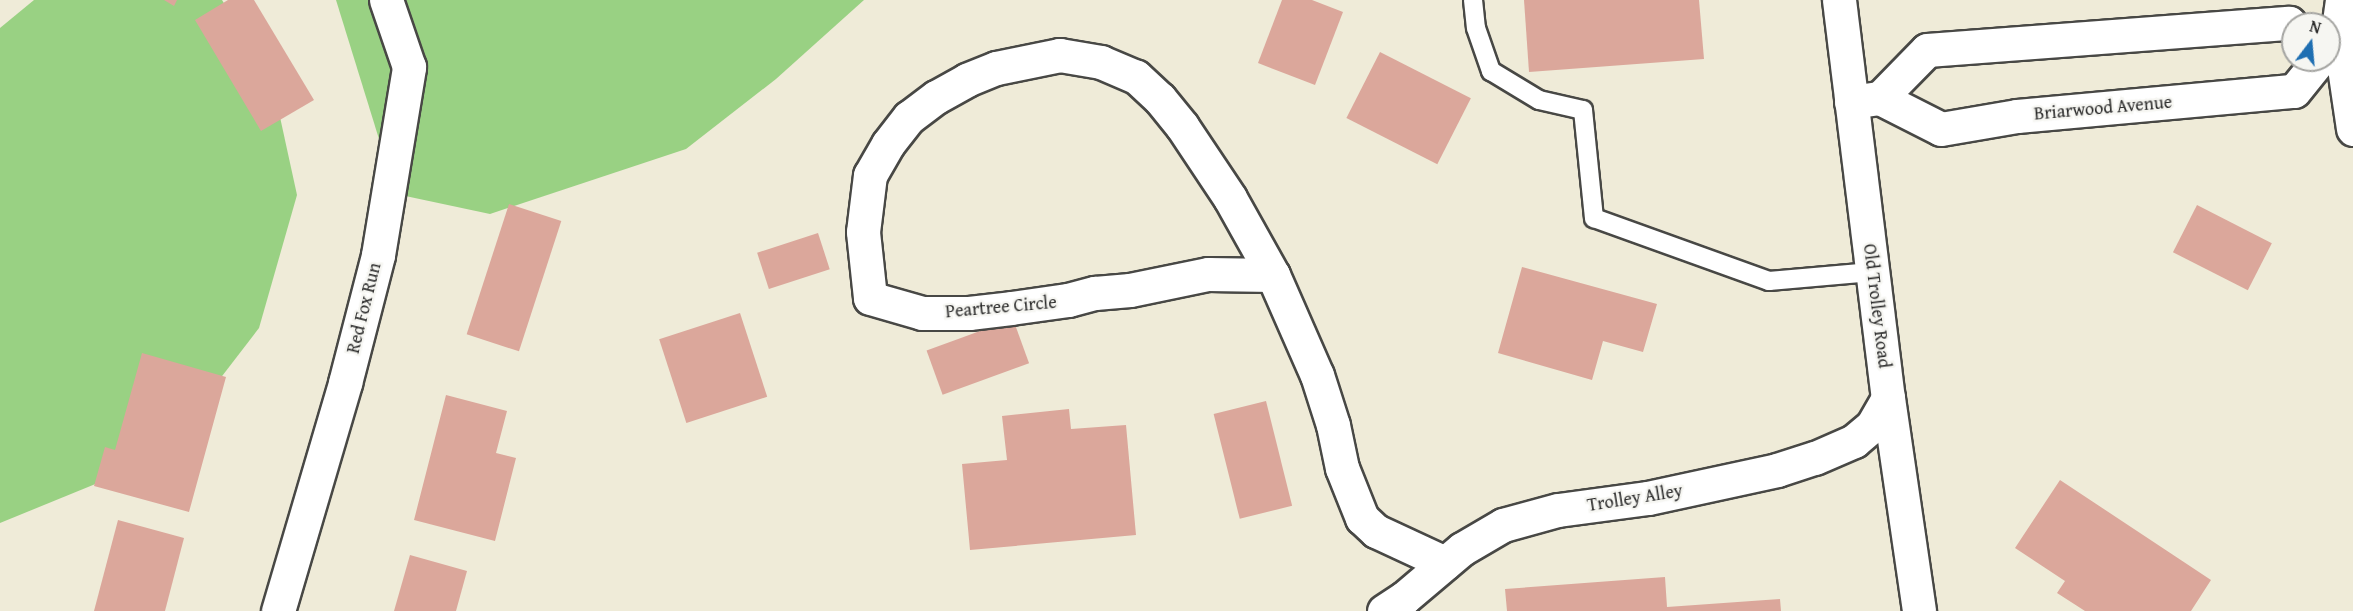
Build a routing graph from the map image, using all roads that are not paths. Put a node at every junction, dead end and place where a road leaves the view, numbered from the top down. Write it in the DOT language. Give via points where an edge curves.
graph roads {
  1 [pos="386,0"];
  2 [pos="1473,0"];
  3 [pos="1839,0"];
  4 [pos="2281,24"];
  5 [pos="2312,72"];
  6 [pos="2336,72"];
  7 [pos="1866,100"];
  8 [pos="2353,129"];
  9 [pos="1872,272"];
  10 [pos="1273,275"];
  11 [pos="1888,398"];
  12 [pos="1445,562"];
  13 [pos="1388,610"];
  14 [pos="278,611"];
  15 [pos="1919,611"];
  1 -- 14 [label="street, Red Fox Run" via="409,67 378,255"];
  2 -- 9 [label="lane" via="1476,28 1491,71 1539,100 1583,110 1594,218 1769,281"];
  3 -- 7 [label="street, Old Trolley Road"];
  4 -- 7 [label="street" via="1927,50"];
  5 -- 7 [label="street, Briarwood Avenue" via="2294,91 2017,116 1941,129"];
  6 -- 8 [label="street"];
  7 -- 9 [label="street, Old Trolley Road"];
  9 -- 11 [label="street, Old Trolley Road"];
  10 -- 10 [label="street, Peartree Circle" via="1208,274 1011,308 922,313 870,298 863,232 870,175 909,117 936,96 996,68 1060,55 1101,62 1136,77 1182,126 1230,198"];
  10 -- 12 [label="street, Peartree Circle" via="1317,375 1342,468 1362,518 1376,531"];
  11 -- 12 [label="street, Trolley Alley" via="1872,426 1854,441 1815,458 1648,498 1558,510 1503,525"];
  11 -- 15 [label="street, Old Trolley Road"];
  12 -- 13 [label="street, Trolley Alley"];
}
